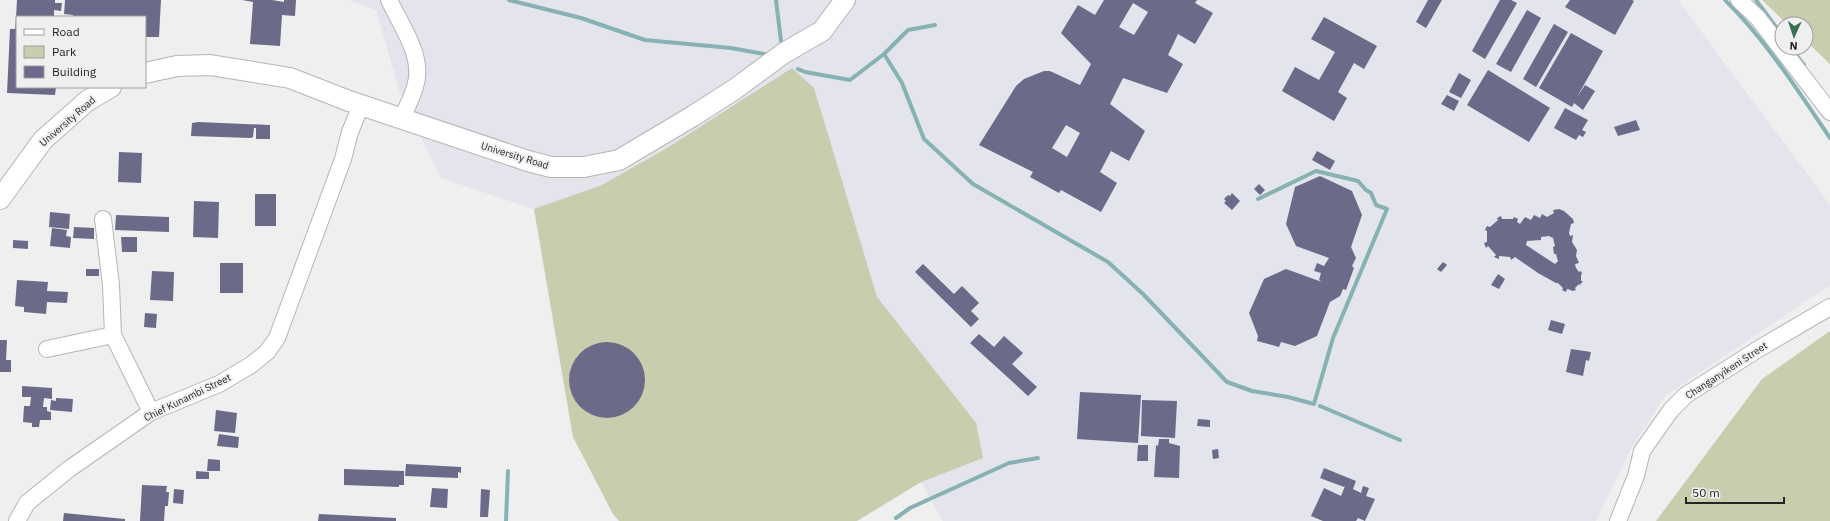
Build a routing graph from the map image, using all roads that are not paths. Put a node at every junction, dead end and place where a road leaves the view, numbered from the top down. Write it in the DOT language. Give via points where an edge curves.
graph roads {
  1 [pos="389,0"];
  2 [pos="845,0"];
  3 [pos="1739,0"];
  4 [pos="146,72"];
  5 [pos="109,88"];
  6 [pos="361,105"];
  7 [pos="1830,112"];
  8 [pos="402,119"];
  9 [pos="0,199"];
  10 [pos="103,219"];
  11 [pos="1830,307"];
  12 [pos="113,335"];
  13 [pos="47,348"];
  14 [pos="151,412"];
  15 [pos="17,521"];
  16 [pos="1618,521"];
  1 -- 8 [label="street" via="410,44 417,67 415,87"];
  2 -- 8 [label="street, University Road" via="822,31 784,53 693,116 619,160 584,167 551,167"];
  3 -- 7 [label="street" via="1758,18"];
  4 -- 6 [label="street, University Road" via="177,66 210,65 249,70 290,78"];
  5 -- 9 [label="street, University Road" via="87,101 43,140"];
  6 -- 8 [label="street, University Road"];
  6 -- 14 [label="street, Chief Kunambi Street" via="277,338 267,352 251,365 219,384"];
  10 -- 12 [label="street" via="111,285"];
  11 -- 16 [label="street, Changanyikeni Street" via="1686,395 1671,410 1642,450 1636,476"];
  12 -- 13 [label="street"];
  12 -- 14 [label="street"];
  14 -- 15 [label="street, Chief Kunambi Street" via="69,469 27,503"];
}
